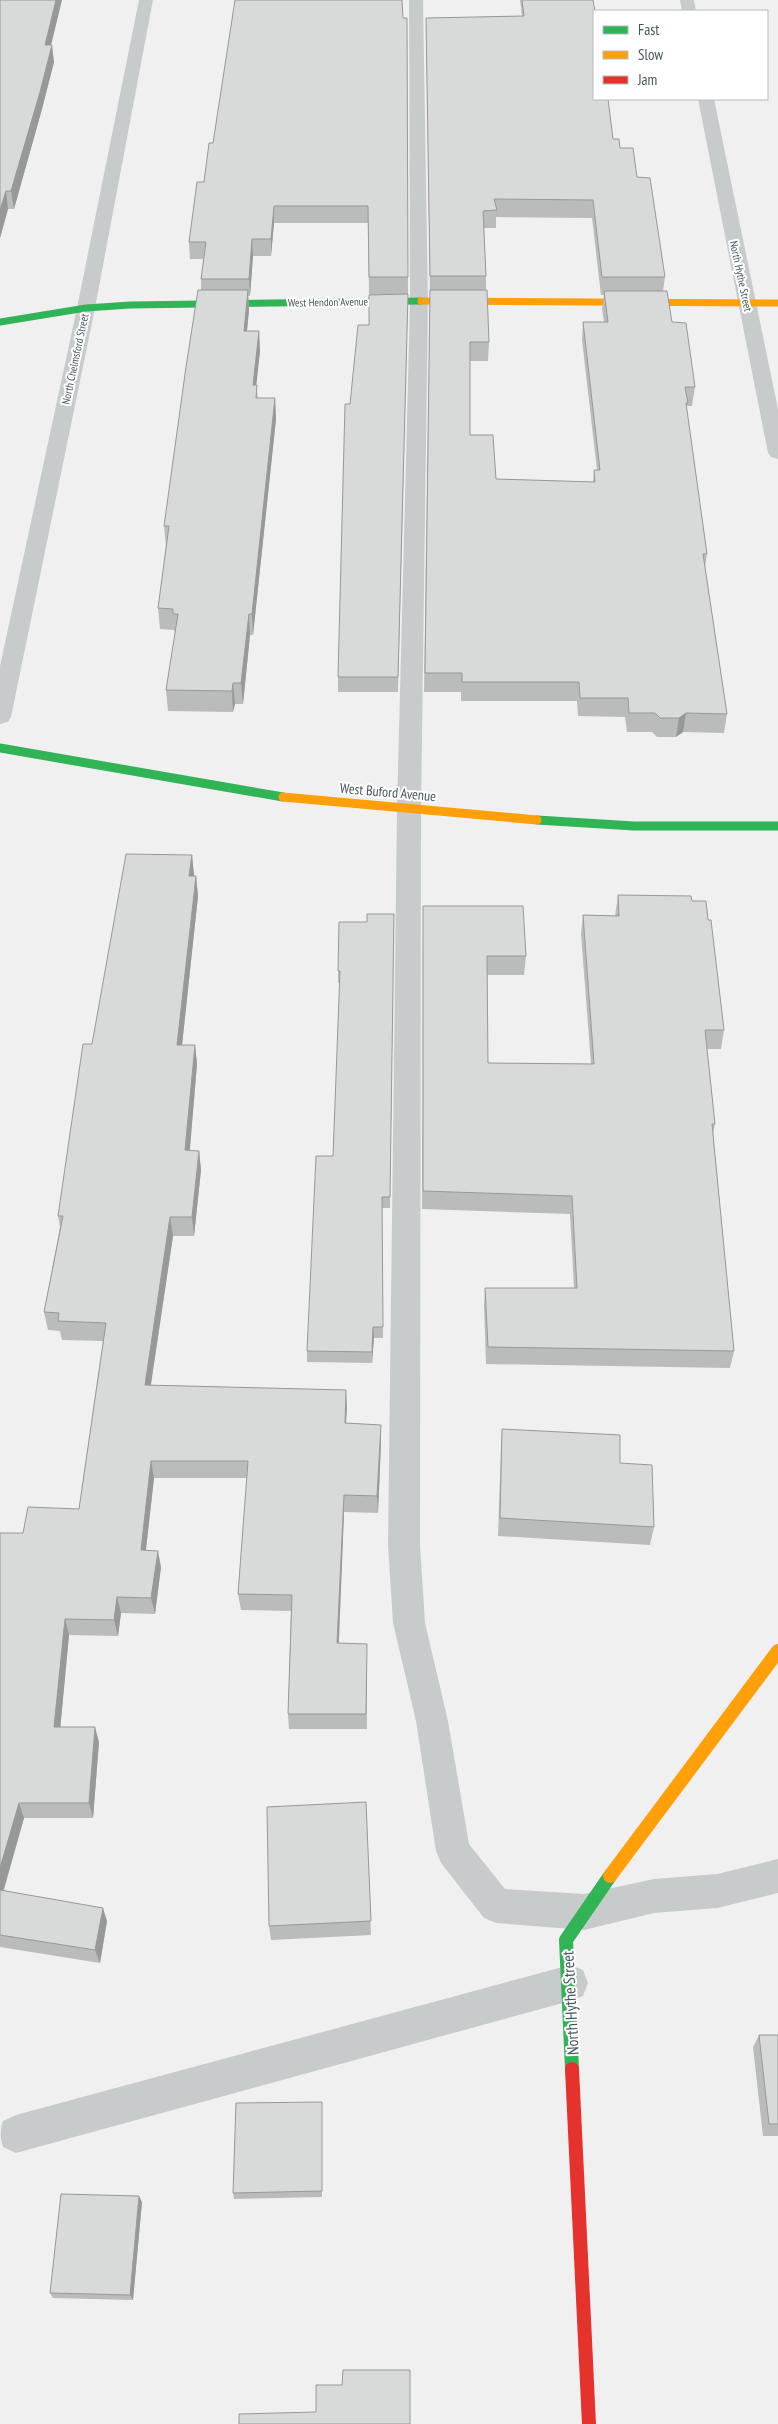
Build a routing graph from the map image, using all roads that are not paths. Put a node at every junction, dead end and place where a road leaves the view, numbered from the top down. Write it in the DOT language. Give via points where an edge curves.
graph roads {
  1 [pos="146,0"];
  2 [pos="416,0"];
  3 [pos="706,100"];
  4 [pos="419,301"];
  5 [pos="747,303"];
  6 [pos="778,303"];
  7 [pos="86,308"];
  8 [pos="0,322"];
  9 [pos="778,453"];
  10 [pos="0,717"];
  11 [pos="0,748"];
  12 [pos="409,809"];
  13 [pos="778,826"];
  14 [pos="778,1651"];
  15 [pos="778,1876"];
  16 [pos="584,1912"];
  17 [pos="570,1983"];
  18 [pos="16,2134"];
  19 [pos="588,2424"];
  1 -- 7 [label="street, North Chelmsford Street"];
  2 -- 4 [label="street"];
  3 -- 5 [label="street, North Hythe Street"];
  4 -- 5 [label="street, West Hendon Avenue"];
  4 -- 7 [label="street, West Hendon Avenue"];
  4 -- 12 [label="street"];
  5 -- 6 [label="street, West Hendon Avenue"];
  5 -- 9 [label="street, North Hythe Street"];
  7 -- 8 [label="street, West Hendon Avenue"];
  7 -- 10 [label="street, North Chelmsford Street"];
  11 -- 12 [label="street, West Buford Avenue" via="272,796"];
  12 -- 13 [label="street, West Buford Avenue" via="634,826"];
  12 -- 16 [label="street" via="404,1545 409,1622 432,1721 453,1851 496,1906"];
  14 -- 16 [label="street, North Hythe Street"];
  15 -- 16 [label="street" via="717,1891 654,1896"];
  16 -- 17 [label="street, North Hythe Street" via="566,1940"];
  17 -- 18 [label="street"];
  17 -- 19 [label="street, North Hythe Street"];
}
